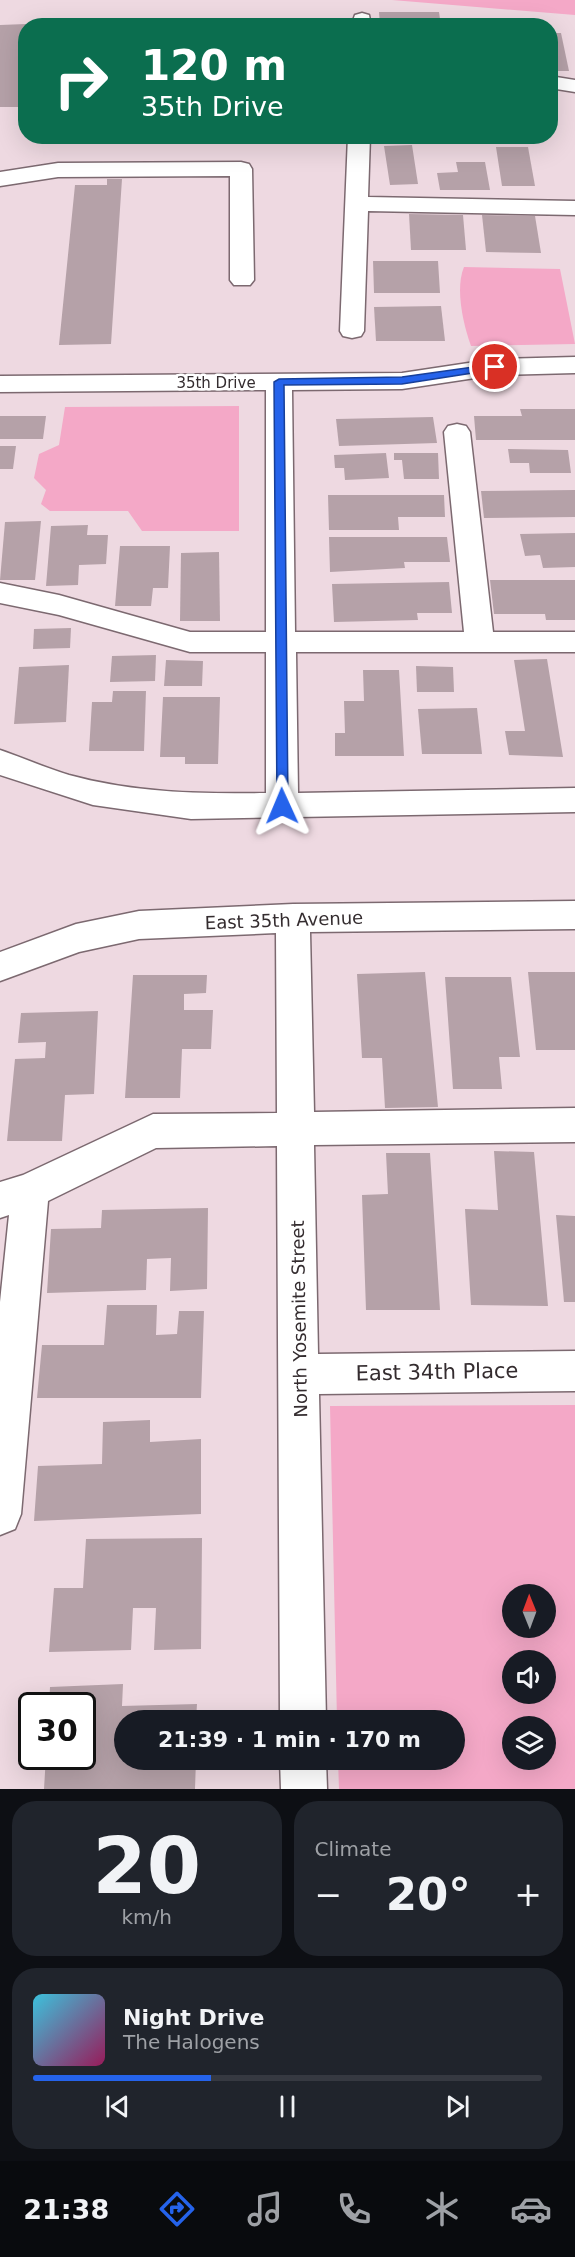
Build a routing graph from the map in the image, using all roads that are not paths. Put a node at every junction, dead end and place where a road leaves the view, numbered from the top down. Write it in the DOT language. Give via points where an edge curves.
graph roads {
  1 [pos="558,84"];
  2 [pos="575,87"];
  3 [pos="359,144"];
  4 [pos="0,179"];
  5 [pos="358,204"];
  6 [pos="575,208"];
  7 [pos="242,280"];
  8 [pos="352,331"];
  9 [pos="575,365"];
  10 [pos="279,382"];
  11 [pos="0,384"];
  12 [pos="457,432"];
  13 [pos="0,593"];
  14 [pos="480,642"];
  15 [pos="575,642"];
  16 [pos="280,643"];
  17 [pos="0,762"];
  18 [pos="575,800"];
  19 [pos="282,806"];
  20 [pos="575,915"];
  21 [pos="293,918"];
  22 [pos="0,967"];
  23 [pos="575,1125"];
  24 [pos="297,1131"];
  25 [pos="15,1195"];
  26 [pos="575,1371"];
  27 [pos="300,1374"];
  28 [pos="0,1514"];
  29 [pos="303,1710"];
  30 [pos="303,1770"];
  31 [pos="304,1789"];
  1 -- 2 [label="street"];
  3 -- 5 [label="street"];
  4 -- 7 [label="street" via="58,170 241,169"];
  5 -- 6 [label="street"];
  5 -- 8 [label="street"];
  9 -- 10 [label="street, 35th Drive" via="495,367 402,381"];
  10 -- 11 [label="street, 35th Drive"];
  10 -- 16 [label="street"];
  12 -- 14 [label="street"];
  13 -- 16 [label="street" via="59,605 190,642"];
  14 -- 15 [label="street"];
  14 -- 16 [label="street"];
  16 -- 19 [label="street"];
  17 -- 19 [label="street" via="72,789 138,803"];
  18 -- 19 [label="street"];
  20 -- 21 [label="street, East 35th Avenue"];
  21 -- 22 [label="street, East 35th Avenue" via="119,927 54,945"];
  21 -- 24 [label="street, North Yosemite Street"];
  23 -- 24 [label="street"];
  24 -- 25 [label="street" via="153,1131"];
  24 -- 27 [label="street, North Yosemite Street"];
  25 -- 28 [label="street"];
  26 -- 27 [label="street, East 34th Place"];
  27 -- 29 [label="street, North Yosemite Street"];
  30 -- 31 [label="street"];
}
